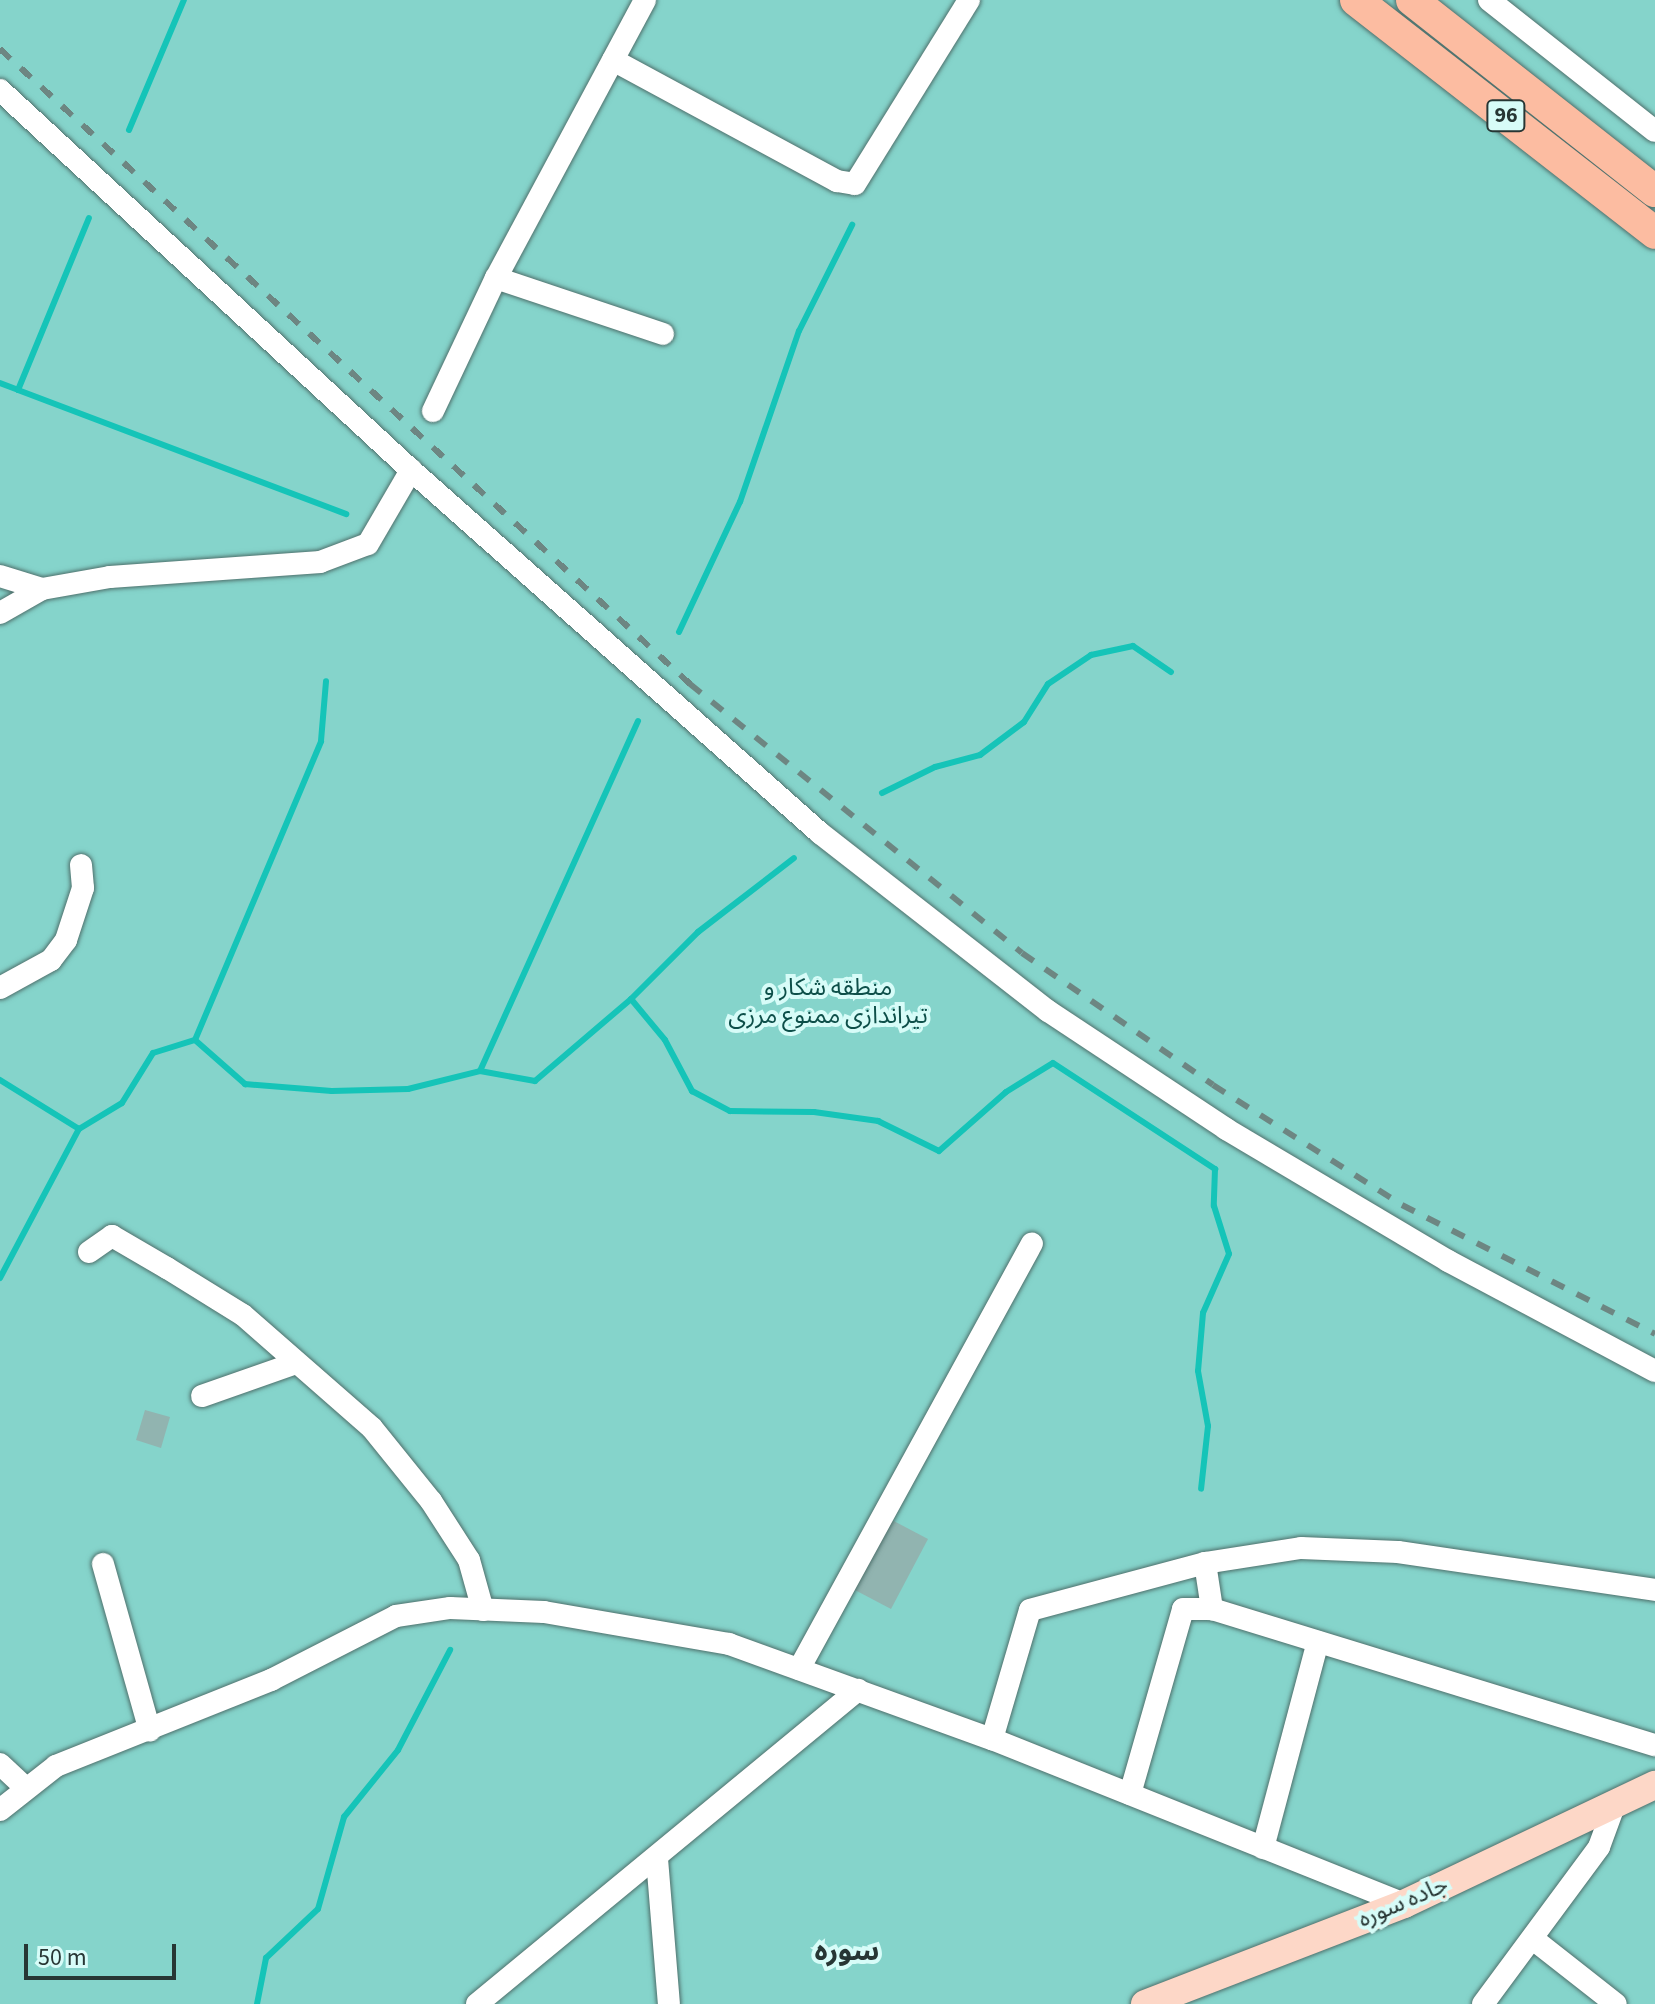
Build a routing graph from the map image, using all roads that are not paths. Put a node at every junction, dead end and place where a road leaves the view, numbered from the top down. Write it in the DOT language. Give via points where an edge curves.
graph roads {
  1 [pos="645,0"];
  2 [pos="968,0"];
  3 [pos="1356,0"];
  4 [pos="1412,0"];
  5 [pos="1489,0"];
  6 [pos="613,60"];
  7 [pos="0,90"];
  8 [pos="1655,131"];
  9 [pos="1655,191"];
  10 [pos="1655,233"];
  11 [pos="496,278"];
  12 [pos="663,334"];
  13 [pos="433,411"];
  14 [pos="411,470"];
  15 [pos="0,576"];
  16 [pos="42,589"];
  17 [pos="0,613"];
  18 [pos="81,865"];
  19 [pos="0,988"];
  20 [pos="1032,1244"];
  21 [pos="89,1252"];
  22 [pos="296,1363"];
  23 [pos="1655,1371"];
  24 [pos="202,1396"];
  25 [pos="1205,1563"];
  26 [pos="103,1564"];
  27 [pos="1655,1590"];
  28 [pos="1212,1609"];
  29 [pos="483,1610"];
  30 [pos="1318,1642"];
  31 [pos="799,1669"];
  32 [pos="858,1690"];
  33 [pos="150,1731"];
  34 [pos="992,1739"];
  35 [pos="1655,1745"];
  36 [pos="0,1764"];
  37 [pos="1655,1785"];
  38 [pos="24,1786"];
  39 [pos="1130,1794"];
  40 [pos="1614,1806"];
  41 [pos="0,1810"];
  42 [pos="1263,1848"];
  43 [pos="657,1859"];
  44 [pos="1404,1904"];
  45 [pos="1533,1939"];
  46 [pos="477,2004"];
  47 [pos="669,2004"];
  48 [pos="1145,2004"];
  49 [pos="1483,2004"];
  50 [pos="1616,2004"];
  1 -- 6 [label="street"];
  2 -- 6 [label="street" via="855,184 837,181"];
  3 -- 10 [label="highway, 96"];
  4 -- 9 [label="highway, 96"];
  5 -- 8 [label="street"];
  6 -- 11 [label="street"];
  7 -- 14 [label="street"];
  11 -- 12 [label="street"];
  11 -- 13 [label="street"];
  14 -- 16 [label="street" via="368,544 320,562 138,574"];
  14 -- 23 [label="street" via="820,833 1048,1011 1226,1129 1448,1261"];
  15 -- 16 [label="street"];
  16 -- 17 [label="street"];
  18 -- 19 [label="street" via="83,888 66,940 51,960"];
  20 -- 31 [label="street"];
  21 -- 22 [label="street" via="112,1236 243,1315"];
  22 -- 24 [label="street"];
  22 -- 29 [label="street" via="372,1428 431,1501 469,1560"];
  25 -- 27 [label="street" via="1301,1548 1398,1552"];
  25 -- 28 [label="street"];
  25 -- 34 [label="street" via="1030,1610"];
  26 -- 33 [label="street"];
  28 -- 30 [label="street"];
  28 -- 39 [label="street" via="1183,1609"];
  29 -- 31 [label="street" via="544,1612 729,1644"];
  29 -- 33 [label="street" via="396,1616 271,1680"];
  30 -- 35 [label="street"];
  30 -- 42 [label="street"];
  31 -- 32 [label="street"];
  32 -- 34 [label="street"];
  32 -- 43 [label="street"];
  33 -- 38 [label="street" via="56,1766"];
  34 -- 39 [label="street"];
  36 -- 38 [label="street"];
  37 -- 40 [label="main road, جاده سوره"];
  38 -- 41 [label="street"];
  39 -- 42 [label="street"];
  40 -- 44 [label="main road, جاده سوره"];
  40 -- 45 [label="street" via="1599,1847"];
  42 -- 44 [label="street"];
  43 -- 46 [label="street"];
  43 -- 47 [label="street"];
  44 -- 48 [label="main road, جاده سوره"];
  45 -- 49 [label="street"];
  45 -- 50 [label="street"];
}
